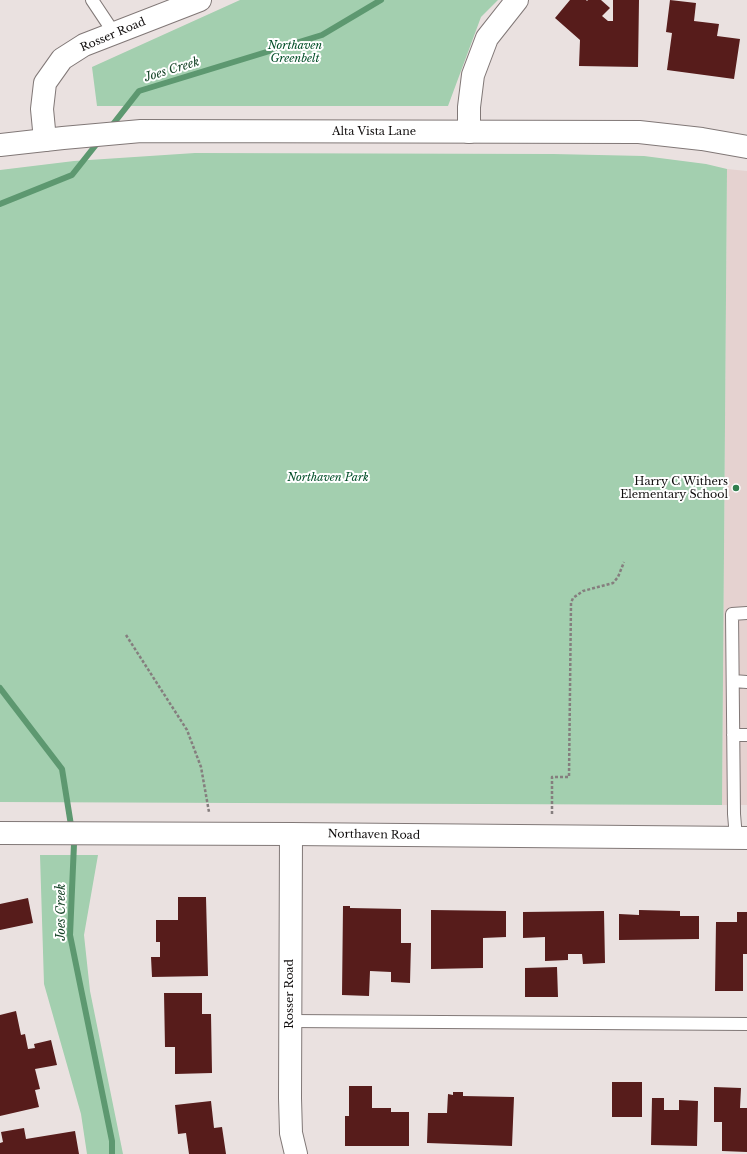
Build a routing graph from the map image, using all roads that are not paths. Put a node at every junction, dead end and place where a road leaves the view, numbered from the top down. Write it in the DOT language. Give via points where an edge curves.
graph roads {
  1 [pos="92,0"];
  2 [pos="200,0"];
  3 [pos="517,0"];
  4 [pos="114,33"];
  5 [pos="469,132"];
  6 [pos="54,139"];
  7 [pos="0,145"];
  8 [pos="747,147"];
  9 [pos="747,613"];
  10 [pos="732,681"];
  11 [pos="747,682"];
  12 [pos="733,735"];
  13 [pos="747,735"];
  14 [pos="0,833"];
  15 [pos="291,834"];
  16 [pos="742,838"];
  17 [pos="290,1021"];
  18 [pos="747,1024"];
  19 [pos="296,1154"];
  1 -- 4 [label="lane"];
  2 -- 4 [label="street, Rosser Road"];
  3 -- 5 [label="street" via="487,38 473,75"];
  4 -- 6 [label="street, Rosser Road" via="84,45 62,59 46,83 42,109"];
  5 -- 6 [label="street, Alta Vista Lane" via="141,131"];
  5 -- 8 [label="street, Alta Vista Lane" via="639,132"];
  6 -- 7 [label="street, Alta Vista Lane"];
  9 -- 10 [label="lane" via="732,614"];
  10 -- 11 [label="lane"];
  10 -- 12 [label="lane"];
  12 -- 13 [label="lane"];
  12 -- 16 [label="lane" via="734,814"];
  14 -- 15 [label="street, Northaven Road"];
  15 -- 16 [label="street, Northaven Road"];
  15 -- 17 [label="street, Rosser Road"];
  17 -- 18 [label="lane"];
  17 -- 19 [label="street, Rosser Road" via="291,1133"];
}
